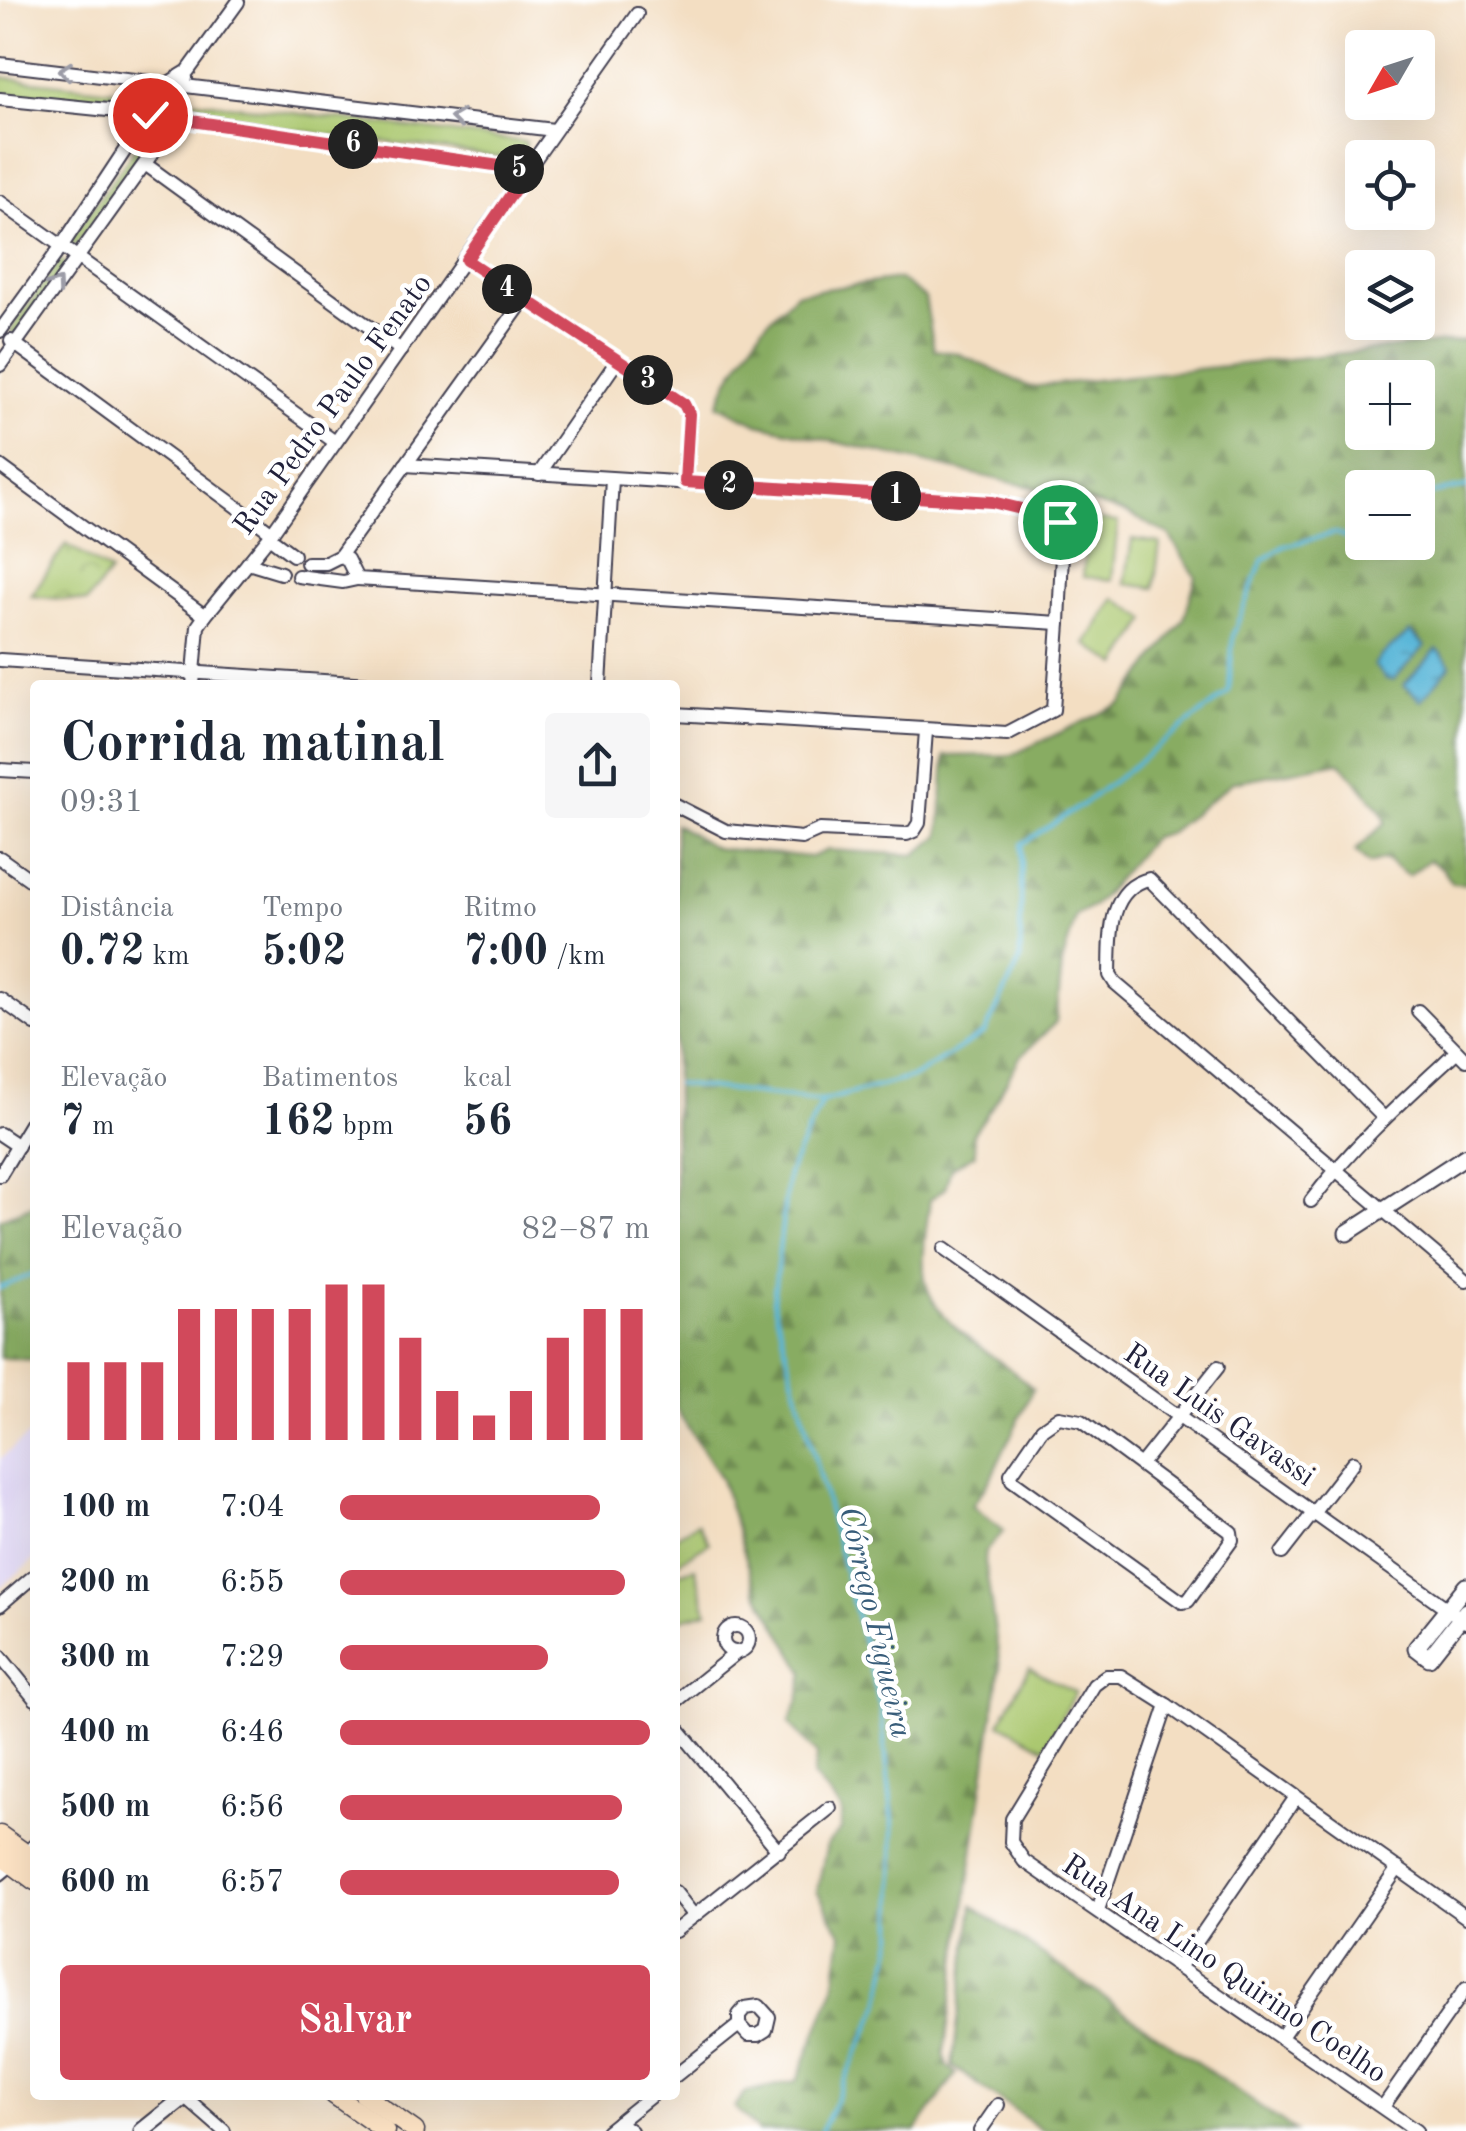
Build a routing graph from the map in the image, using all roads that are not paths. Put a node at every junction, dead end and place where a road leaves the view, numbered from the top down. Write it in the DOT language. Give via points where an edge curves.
graph roads {
  1 [pos="238,2"];
  2 [pos="638,14"];
  3 [pos="0,64"];
  4 [pos="177,84"];
  5 [pos="0,99"];
  6 [pos="150,115"];
  7 [pos="166,116"];
  8 [pos="554,130"];
  9 [pos="145,164"];
  10 [pos="528,170"];
  11 [pos="0,202"];
  12 [pos="61,246"];
  13 [pos="75,257"];
  14 [pos="466,260"];
  15 [pos="524,300"];
  16 [pos="0,332"];
  17 [pos="15,344"];
  18 [pos="401,350"];
  19 [pos="618,361"];
  20 [pos="0,366"];
  21 [pos="335,442"];
  22 [pos="405,465"];
  23 [pos="0,466"];
  24 [pos="539,474"];
  25 [pos="612,479"];
  26 [pos="685,482"];
  27 [pos="270,534"];
  28 [pos="293,555"];
  29 [pos="340,556"];
  30 [pos="248,563"];
  31 [pos="281,573"];
  32 [pos="357,580"];
  33 [pos="605,593"];
  34 [pos="205,616"];
  35 [pos="1059,623"];
  36 [pos="0,660"];
  37 [pos="194,679"];
  38 [pos="226,680"];
  39 [pos="600,680"];
  40 [pos="680,714"];
  41 [pos="926,731"];
  42 [pos="0,770"];
  43 [pos="30,772"];
  44 [pos="680,807"];
  45 [pos="0,858"];
  46 [pos="30,879"];
  47 [pos="0,999"];
  48 [pos="1418,1011"];
  49 [pos="30,1020"];
  50 [pos="1462,1056"];
  51 [pos="1384,1118"];
  52 [pos="30,1126"];
  53 [pos="0,1134"];
  54 [pos="18,1146"];
  55 [pos="1466,1156"];
  56 [pos="1335,1168"];
  57 [pos="0,1175"];
  58 [pos="1311,1201"];
  59 [pos="1384,1210"];
  60 [pos="1347,1233"];
  61 [pos="944,1249"];
  62 [pos="1466,1280"];
  63 [pos="1218,1367"];
  64 [pos="1179,1416"];
  65 [pos="1353,1462"];
  66 [pos="1142,1463"];
  67 [pos="1314,1512"];
  68 [pos="1282,1553"];
  69 [pos="30,1580"];
  70 [pos="1466,1586"];
  71 [pos="0,1605"];
  72 [pos="1460,1615"];
  73 [pos="730,1650"];
  74 [pos="0,1656"];
  75 [pos="30,1693"];
  76 [pos="680,1698"];
  77 [pos="1167,1705"];
  78 [pos="680,1731"];
  79 [pos="1296,1796"];
  80 [pos="830,1808"];
  81 [pos="0,1835"];
  82 [pos="779,1851"];
  83 [pos="18,1859"];
  84 [pos="1398,1868"];
  85 [pos="680,1898"];
  86 [pos="1098,1910"];
  87 [pos="694,1916"];
  88 [pos="1466,1917"];
  89 [pos="680,1928"];
  90 [pos="1180,1966"];
  91 [pos="1466,1988"];
  92 [pos="739,2025"];
  93 [pos="1281,2037"];
  94 [pos="680,2072"];
  95 [pos="181,2100"];
  96 [pos="190,2100"];
  97 [pos="341,2100"];
  98 [pos="371,2100"];
  99 [pos="646,2100"];
  100 [pos="998,2105"];
  101 [pos="1383,2108"];
  102 [pos="612,2127"];
  103 [pos="142,2131"];
  104 [pos="224,2131"];
  105 [pos="385,2131"];
  106 [pos="414,2131"];
  107 [pos="631,2131"];
  108 [pos="980,2131"];
  109 [pos="1416,2131"];
  1 -- 4 [label="street"];
  2 -- 8 [label="street, Rua Pedro Paulo Fenato"];
  4 -- 3 [label="street, one-way"];
  4 -- 6 [label="street"];
  4 -- 7 [label="street"];
  8 -- 4 [label="street, one-way"];
  5 -- 6 [label="street"];
  6 -- 7 [label="street"];
  6 -- 12 [label="street"];
  7 -- 9 [label="street" via="166,134"];
  7 -- 10 [label="street"];
  8 -- 10 [label="street, Rua Pedro Paulo Fenato"];
  9 -- 13 [label="street"];
  9 -- 18 [label="street"];
  10 -- 14 [label="street, Rua Pedro Paulo Fenato"];
  11 -- 12 [label="street"];
  12 -- 13 [label="street"];
  12 -- 16 [label="street"];
  17 -- 13 [label="street, one-way"];
  13 -- 21 [label="street"];
  14 -- 15 [label="street"];
  14 -- 18 [label="street, Rua Pedro Paulo Fenato"];
  15 -- 19 [label="street"];
  15 -- 22 [label="street"];
  16 -- 17 [label="street"];
  17 -- 20 [label="street"];
  17 -- 27 [label="street"];
  18 -- 21 [label="street, Rua Pedro Paulo Fenato"];
  19 -- 24 [label="street"];
  19 -- 26 [label="street" via="684,404"];
  21 -- 27 [label="street, Rua Pedro Paulo Fenato"];
  22 -- 24 [label="street"];
  22 -- 29 [label="street"];
  23 -- 34 [label="street"];
  24 -- 25 [label="street"];
  25 -- 26 [label="street"];
  25 -- 33 [label="street"];
  26 -- 35 [label="street" via="992,502 1055,517 1064,530"];
  27 -- 28 [label="street"];
  27 -- 30 [label="street, Rua Pedro Paulo Fenato"];
  29 -- 32 [label="street"];
  29 -- 32 [label="street" via="310,564 304,578"];
  30 -- 31 [label="street"];
  30 -- 34 [label="street, Rua Pedro Paulo Fenato"];
  32 -- 33 [label="street"];
  33 -- 35 [label="street"];
  33 -- 39 [label="street"];
  34 -- 37 [label="street, Rua Pedro Paulo Fenato" via="198,626"];
  35 -- 41 [label="street" via="1052,710 1007,734"];
  36 -- 37 [label="street"];
  37 -- 38 [label="street"];
  40 -- 41 [label="street"];
  41 -- 44 [label="street" via="919,823 907,834 820,830 802,838 726,832"];
  42 -- 43 [label="street"];
  45 -- 46 [label="street"];
  47 -- 49 [label="street"];
  48 -- 50 [label="street"];
  50 -- 51 [label="street"];
  51 -- 56 [label="street"];
  51 -- 56 [label="street" via="1149,879 1117,904 1110,975 1115,983"];
  52 -- 54 [label="street"];
  53 -- 54 [label="street"];
  54 -- 57 [label="street"];
  55 -- 59 [label="street"];
  56 -- 58 [label="street"];
  56 -- 59 [label="street"];
  59 -- 60 [label="street"];
  59 -- 62 [label="street"];
  61 -- 64 [label="street, Rua Luis Gavassi"];
  63 -- 64 [label="street"];
  64 -- 66 [label="street"];
  64 -- 67 [label="street, Rua Luis Gavassi"];
  65 -- 67 [label="street"];
  66 -- 66 [label="street" via="1081,1422 1060,1417 1042,1428 1011,1474 1017,1486 1188,1601 1232,1540 1231,1532"];
  67 -- 68 [label="street"];
  67 -- 72 [label="street, Rua Luis Gavassi"];
  69 -- 71 [label="street"];
  70 -- 72 [label="street"];
  73 -- 76 [label="street"];
  74 -- 75 [label="street"];
  77 -- 79 [label="street"];
  77 -- 86 [label="street"];
  77 -- 86 [label="street, Rua Ana Lino Quirino Coelho" via="1120,1676 1106,1676 1094,1685 1012,1820 1011,1842 1024,1861"];
  78 -- 82 [label="street"];
  79 -- 84 [label="street"];
  79 -- 90 [label="street"];
  80 -- 82 [label="street"];
  81 -- 83 [label="main road"];
  82 -- 87 [label="street"];
  84 -- 88 [label="street"];
  84 -- 93 [label="street"];
  85 -- 87 [label="street"];
  86 -- 90 [label="street, Rua Ana Lino Quirino Coelho"];
  87 -- 89 [label="street"];
  90 -- 93 [label="street, Rua Ana Lino Quirino Coelho"];
  91 -- 101 [label="street"];
  92 -- 94 [label="street"];
  93 -- 101 [label="street, Rua Ana Lino Quirino Coelho"];
  95 -- 103 [label="street"];
  96 -- 104 [label="street"];
  97 -- 105 [label="main road"];
  98 -- 106 [label="main road"];
  99 -- 102 [label="street"];
  100 -- 108 [label="street"];
  101 -- 109 [label="street, Rua Ana Lino Quirino Coelho"];
  102 -- 107 [label="street"];
}
